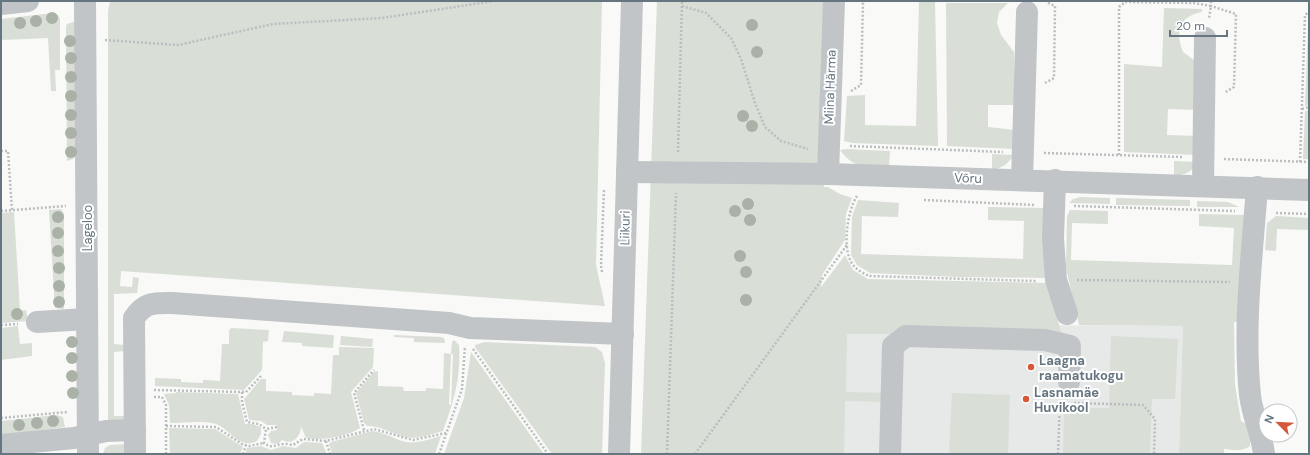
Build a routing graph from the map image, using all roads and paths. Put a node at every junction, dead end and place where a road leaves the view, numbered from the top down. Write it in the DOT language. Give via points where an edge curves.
graph roads {
  1 [pos="28,1"];
  2 [pos="85,1"];
  3 [pos="494,1"];
  4 [pos="632,1"];
  5 [pos="682,1"];
  6 [pos="834,1"];
  7 [pos="861,1"];
  8 [pos="1176,2"];
  9 [pos="1,4"];
  10 [pos="682,6"];
  11 [pos="1027,12"];
  12 [pos="1309,12"];
  13 [pos="1205,38"];
  14 [pos="103,40"];
  15 [pos="861,85"];
  16 [pos="1309,107"];
  17 [pos="1302,109"];
  18 [pos="828,150"];
  19 [pos="1,151"];
  20 [pos="1119,155"];
  21 [pos="1309,162"];
  22 [pos="626,172"];
  23 [pos="677,172"];
  24 [pos="828,174"];
  25 [pos="1022,180"];
  26 [pos="1055,180"];
  27 [pos="1203,185"];
  28 [pos="1257,187"];
  29 [pos="1309,190"];
  30 [pos="865,196"];
  31 [pos="920,199"];
  32 [pos="1054,205"];
  33 [pos="67,206"];
  34 [pos="12,210"];
  35 [pos="1,211"];
  36 [pos="1256,212"];
  37 [pos="1309,214"];
  38 [pos="847,245"];
  39 [pos="1056,280"];
  40 [pos="1251,281"];
  41 [pos="1068,314"];
  42 [pos="87,318"];
  43 [pos="37,322"];
  44 [pos="623,334"];
  45 [pos="470,344"];
  46 [pos="466,345"];
  47 [pos="374,370"];
  48 [pos="261,376"];
  49 [pos="1069,382"];
  50 [pos="154,390"];
  51 [pos="242,392"];
  52 [pos="150,397"];
  53 [pos="1060,402"];
  54 [pos="166,426"];
  55 [pos="277,427"];
  56 [pos="266,429"];
  57 [pos="135,430"];
  58 [pos="364,430"];
  59 [pos="447,433"];
  60 [pos="326,441"];
  61 [pos="264,443"];
  62 [pos="1,445"];
  63 [pos="87,445"];
  64 [pos="246,445"];
  65 [pos="135,454"];
  66 [pos="166,454"];
  67 [pos="243,454"];
  68 [pos="330,454"];
  69 [pos="439,454"];
  70 [pos="548,454"];
  71 [pos="619,454"];
  72 [pos="667,454"];
  73 [pos="695,454"];
  74 [pos="890,454"];
  75 [pos="1154,454"];
  76 [pos="1264,454"];
  1 -- 9 [label="street"];
  2 -- 42 [label="street, Lageloo"];
  3 -- 14 [label="path" via="382,18 273,24 178,45"];
  4 -- 22 [label="street, Liikuri"];
  5 -- 10 [label="path"];
  6 -- 18 [label="street, Miina Härma"];
  7 -- 15 [label="path"];
  8 -- 13 [label="path" via="1211,6"];
  8 -- 20 [label="path" via="1125,2 1119,7"];
  10 -- 18 [label="path" via="706,13 731,38 742,59 765,127 781,141 805,149"];
  10 -- 23 [label="path"];
  11 -- 25 [label="street"];
  12 -- 17 [label="path" via="1305,15"];
  13 -- 27 [label="street"];
  16 -- 17 [label="path"];
  17 -- 21 [label="path" via="1300,162"];
  18 -- 24 [label="street, Miina Härma"];
  19 -- 34 [label="path" via="8,151"];
  22 -- 23 [label="street, Võru"];
  22 -- 44 [label="street, Liikuri"];
  23 -- 24 [label="street, Võru"];
  23 -- 72 [label="path"];
  24 -- 25 [label="street, Võru"];
  25 -- 26 [label="street, Võru"];
  26 -- 27 [label="street, Võru"];
  26 -- 32 [label="street"];
  27 -- 28 [label="street, Võru"];
  28 -- 29 [label="street, Võru"];
  28 -- 36 [label="street"];
  30 -- 38 [label="path" via="857,196 852,203 848,217"];
  31 -- 32 [label="path"];
  32 -- 36 [label="path"];
  32 -- 39 [label="street"];
  33 -- 34 [label="path"];
  34 -- 35 [label="path"];
  36 -- 37 [label="path"];
  36 -- 40 [label="street"];
  38 -- 39 [label="path" via="848,256 855,268 869,276"];
  38 -- 73 [label="path"];
  39 -- 40 [label="path"];
  39 -- 41 [label="street"];
  40 -- 76 [label="street" via="1246,348 1250,397"];
  42 -- 43 [label="street"];
  42 -- 63 [label="street, Lageloo"];
  44 -- 57 [label="street" via="470,328 442,323 152,303 141,308 134,318"];
  44 -- 71 [label="street, Liikuri"];
  45 -- 70 [label="path"];
  46 -- 59 [label="path" via="462,389"];
  47 -- 58 [label="path" via="354,392"];
  48 -- 51 [label="path" via="246,392"];
  49 -- 74 [label="street" via="1070,346 1063,344 1045,340 906,336 893,346"];
  50 -- 51 [label="path"];
  51 -- 56 [label="path" via="247,422 259,424"];
  52 -- 54 [label="path" via="162,397 166,405"];
  53 -- 75 [label="path" via="1143,405 1155,419"];
  54 -- 64 [label="path" via="216,427 235,442"];
  54 -- 66 [label="path"];
  55 -- 56 [label="path"];
  56 -- 61 [label="path"];
  57 -- 63 [label="street" via="106,431"];
  57 -- 65 [label="street"];
  58 -- 59 [label="path" via="379,429 413,440"];
  58 -- 60 [label="path"];
  59 -- 69 [label="path"];
  60 -- 61 [label="path" via="303,439 293,445 283,444 274,447"];
  60 -- 68 [label="path"];
  61 -- 64 [label="path"];
  62 -- 63 [label="street"];
  64 -- 67 [label="path"];
}
